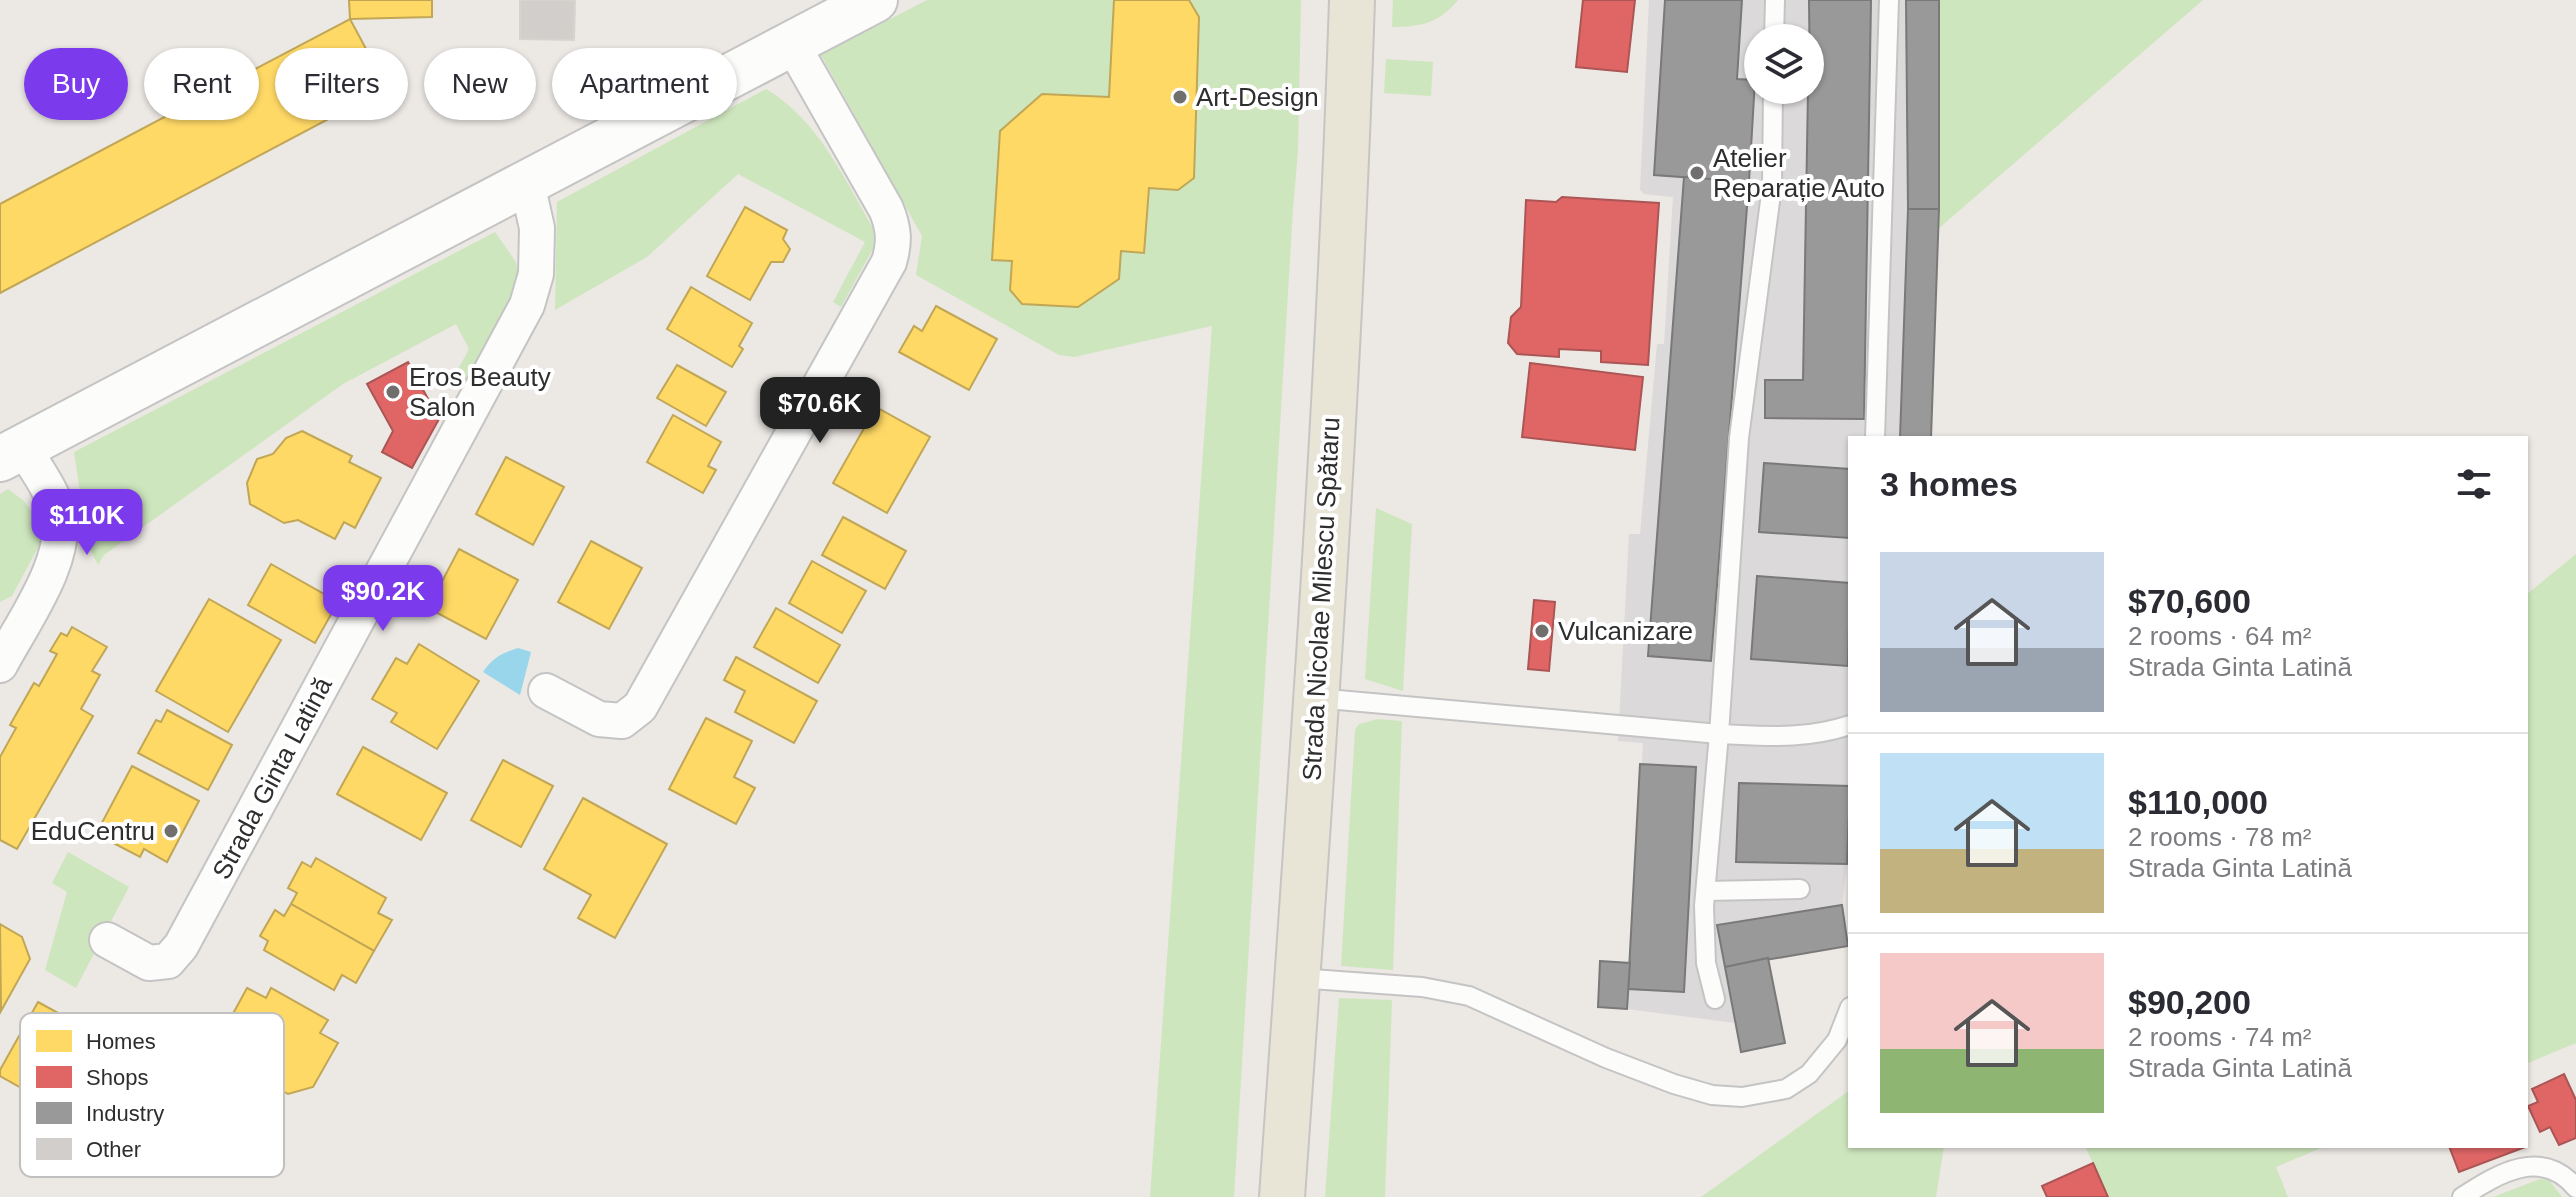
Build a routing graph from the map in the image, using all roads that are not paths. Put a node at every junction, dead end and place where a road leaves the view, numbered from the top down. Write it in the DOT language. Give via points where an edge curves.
graph roads {
  1 [pos="875,0"];
  2 [pos="1352,0"];
  3 [pos="1775,0"];
  4 [pos="1889,0"];
  5 [pos="1774,24"];
  6 [pos="792,44"];
  7 [pos="1773,104"];
  8 [pos="527,183"];
  9 [pos="1875,436"];
  10 [pos="7,452"];
  11 [pos="0,665"];
  12 [pos="546,691"];
  13 [pos="1316,698"];
  14 [pos="1848,726"];
  15 [pos="1719,734"];
  16 [pos="1800,889"];
  17 [pos="1706,891"];
  18 [pos="107,940"];
  19 [pos="1298,978"];
  20 [pos="1715,999"];
  21 [pos="1848,1012"];
  22 [pos="2576,1188"];
  23 [pos="1282,1197"];
  24 [pos="2462,1197"];
  1 -- 6 [label="street"];
  2 -- 13 [label="main road, Strada Nicolae Milescu Spătaru"];
  3 -- 5 [label="lane"];
  4 -- 9 [label="lane"];
  6 -- 8 [label="street"];
  6 -- 12 [label="street" via="886,209 893,225 889,262 640,707 622,721 599,719"];
  7 -- 15 [label="lane" via="1772,186 1739,438"];
  8 -- 10 [label="street"];
  8 -- 18 [label="street, Strada Ginta Latină" via="537,228 536,274 527,305 181,946 168,961 149,963"];
  10 -- 11 [label="street" via="50,491 59,514 60,542 55,563"];
  13 -- 15 [label="lane"];
  13 -- 19 [label="main road, Strada Nicolae Milescu Spătaru"];
  14 -- 15 [label="lane" via="1822,734"];
  15 -- 17 [label="lane"];
  16 -- 17 [label="lane"];
  17 -- 20 [label="lane" via="1704,942"];
  19 -- 21 [label="lane" via="1422,987 1469,996 1674,1084 1742,1097 1786,1089 1809,1074 1837,1040"];
  19 -- 23 [label="main road, Strada Nicolae Milescu Spătaru"];
  22 -- 24 [label="lane" via="2563,1175 2533,1165"];
}
